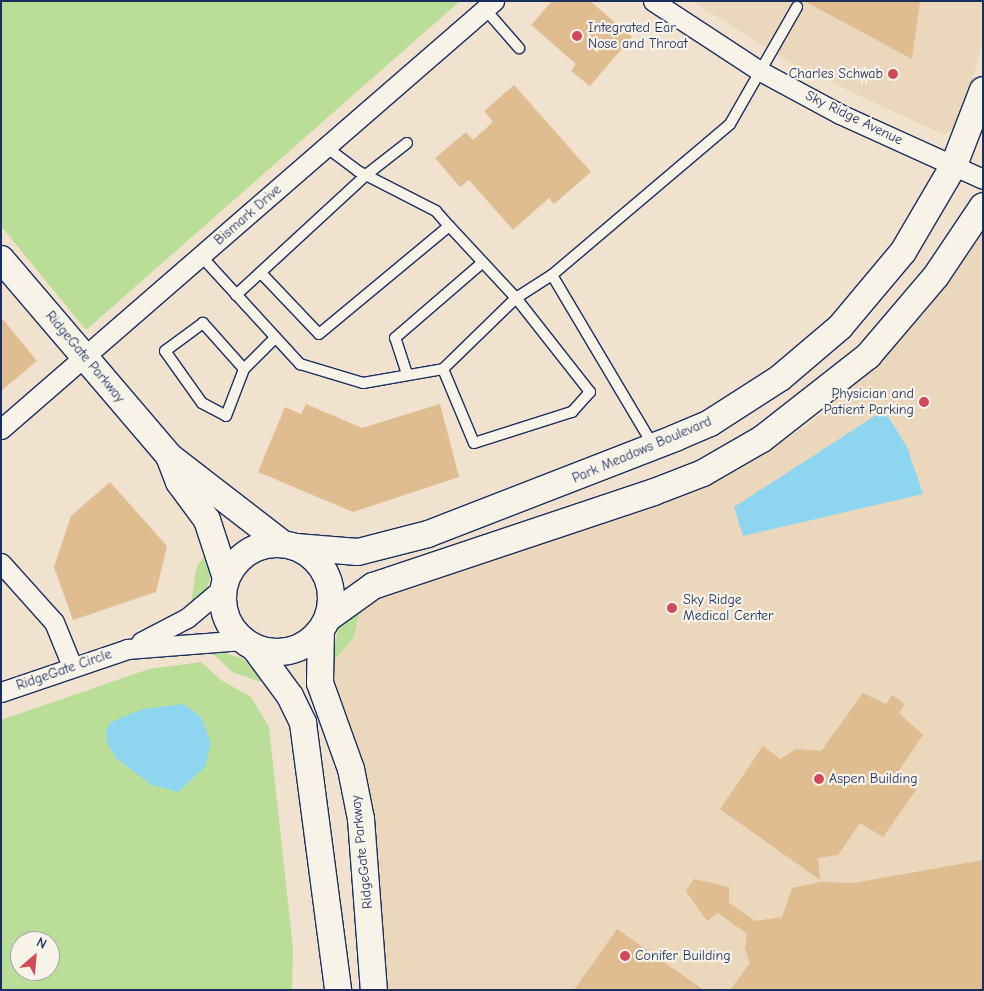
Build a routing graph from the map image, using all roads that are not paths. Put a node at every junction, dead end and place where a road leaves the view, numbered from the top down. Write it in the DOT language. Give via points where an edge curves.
graph roads {
  1 [pos="653,1"];
  2 [pos="490,5"];
  3 [pos="796,6"];
  4 [pos="519,48"];
  5 [pos="760,71"];
  6 [pos="983,90"];
  7 [pos="407,143"];
  8 [pos="326,147"];
  9 [pos="954,165"];
  10 [pos="366,175"];
  11 [pos="983,179"];
  12 [pos="983,206"];
  13 [pos="449,226"];
  14 [pos="201,256"];
  15 [pos="1,259"];
  16 [pos="483,262"];
  17 [pos="260,273"];
  18 [pos="552,275"];
  19 [pos="236,295"];
  20 [pos="516,298"];
  21 [pos="274,338"];
  22 [pos="85,356"];
  23 [pos="244,369"];
  24 [pos="443,369"];
  25 [pos="407,374"];
  26 [pos="1,429"];
  27 [pos="654,446"];
  28 [pos="169,456"];
  29 [pos="290,546"];
  30 [pos="1,563"];
  31 [pos="225,583"];
  32 [pos="324,624"];
  33 [pos="249,644"];
  34 [pos="127,649"];
  35 [pos="72,666"];
  36 [pos="1,692"];
  37 [pos="338,990"];
  38 [pos="374,990"];
  1 -- 5 [label="street, Sky Ridge Avenue"];
  2 -- 4 [label="lane"];
  2 -- 8 [label="street, Bismark Drive"];
  3 -- 5 [label="lane"];
  5 -- 9 [label="street, Sky Ridge Avenue" via="840,114"];
  5 -- 18 [label="lane" via="730,124"];
  6 -- 9 [label="main road, Park Meadows Boulevard"];
  7 -- 10 [label="lane"];
  8 -- 10 [label="lane"];
  8 -- 14 [label="street, Bismark Drive"];
  9 -- 11 [label="street, Sky Ridge Avenue"];
  9 -- 27 [label="main road, Park Meadows Boulevard" via="903,252 866,300 814,352 710,423"];
  10 -- 13 [label="lane" via="436,211"];
  10 -- 17 [label="lane"];
  12 -- 32 [label="main road" via="936,276 868,356 804,411 762,439 703,473 654,492 373,586"];
  13 -- 16 [label="lane"];
  13 -- 17 [label="lane" via="319,334"];
  14 -- 19 [label="lane"];
  14 -- 22 [label="street, Bismark Drive"];
  15 -- 22 [label="main road, RidgeGate Parkway"];
  16 -- 20 [label="lane"];
  16 -- 25 [label="lane" via="395,338"];
  17 -- 19 [label="lane"];
  18 -- 20 [label="lane"];
  18 -- 27 [label="lane"];
  19 -- 21 [label="lane"];
  20 -- 24 [label="lane"];
  20 -- 24 [label="lane" via="590,392 572,412 474,443"];
  21 -- 23 [label="lane"];
  21 -- 25 [label="lane" via="300,364 363,383"];
  22 -- 26 [label="street, Bismark Drive"];
  22 -- 28 [label="main road, RidgeGate Parkway"];
  23 -- 23 [label="lane" via="226,416 202,403 165,351 203,323"];
  24 -- 25 [label="lane"];
  27 -- 29 [label="main road, Park Meadows Boulevard" via="385,547 358,552"];
  28 -- 29 [label="main road, RidgeGate Parkway"];
  28 -- 31 [label="main road, RidgeGate Parkway" via="179,482 207,520"];
  29 -- 31 [label="main road" via="246,553"];
  29 -- 32 [label="main road, RidgeGate Parkway" via="324,571 331,594"];
  30 -- 35 [label="street" via="54,622"];
  31 -- 33 [label="main road, RidgeGate Parkway" via="228,621"];
  31 -- 34 [label="street, RidgeGate Circle" via="187,618"];
  32 -- 33 [label="main road" via="291,650"];
  32 -- 38 [label="main road, RidgeGate Parkway" via="320,683 351,770 361,819"];
  33 -- 34 [label="street, RidgeGate Circle"];
  33 -- 37 [label="main road, RidgeGate Parkway" via="290,696 302,723"];
  34 -- 35 [label="street, RidgeGate Circle"];
  35 -- 36 [label="street, RidgeGate Circle"];
}
